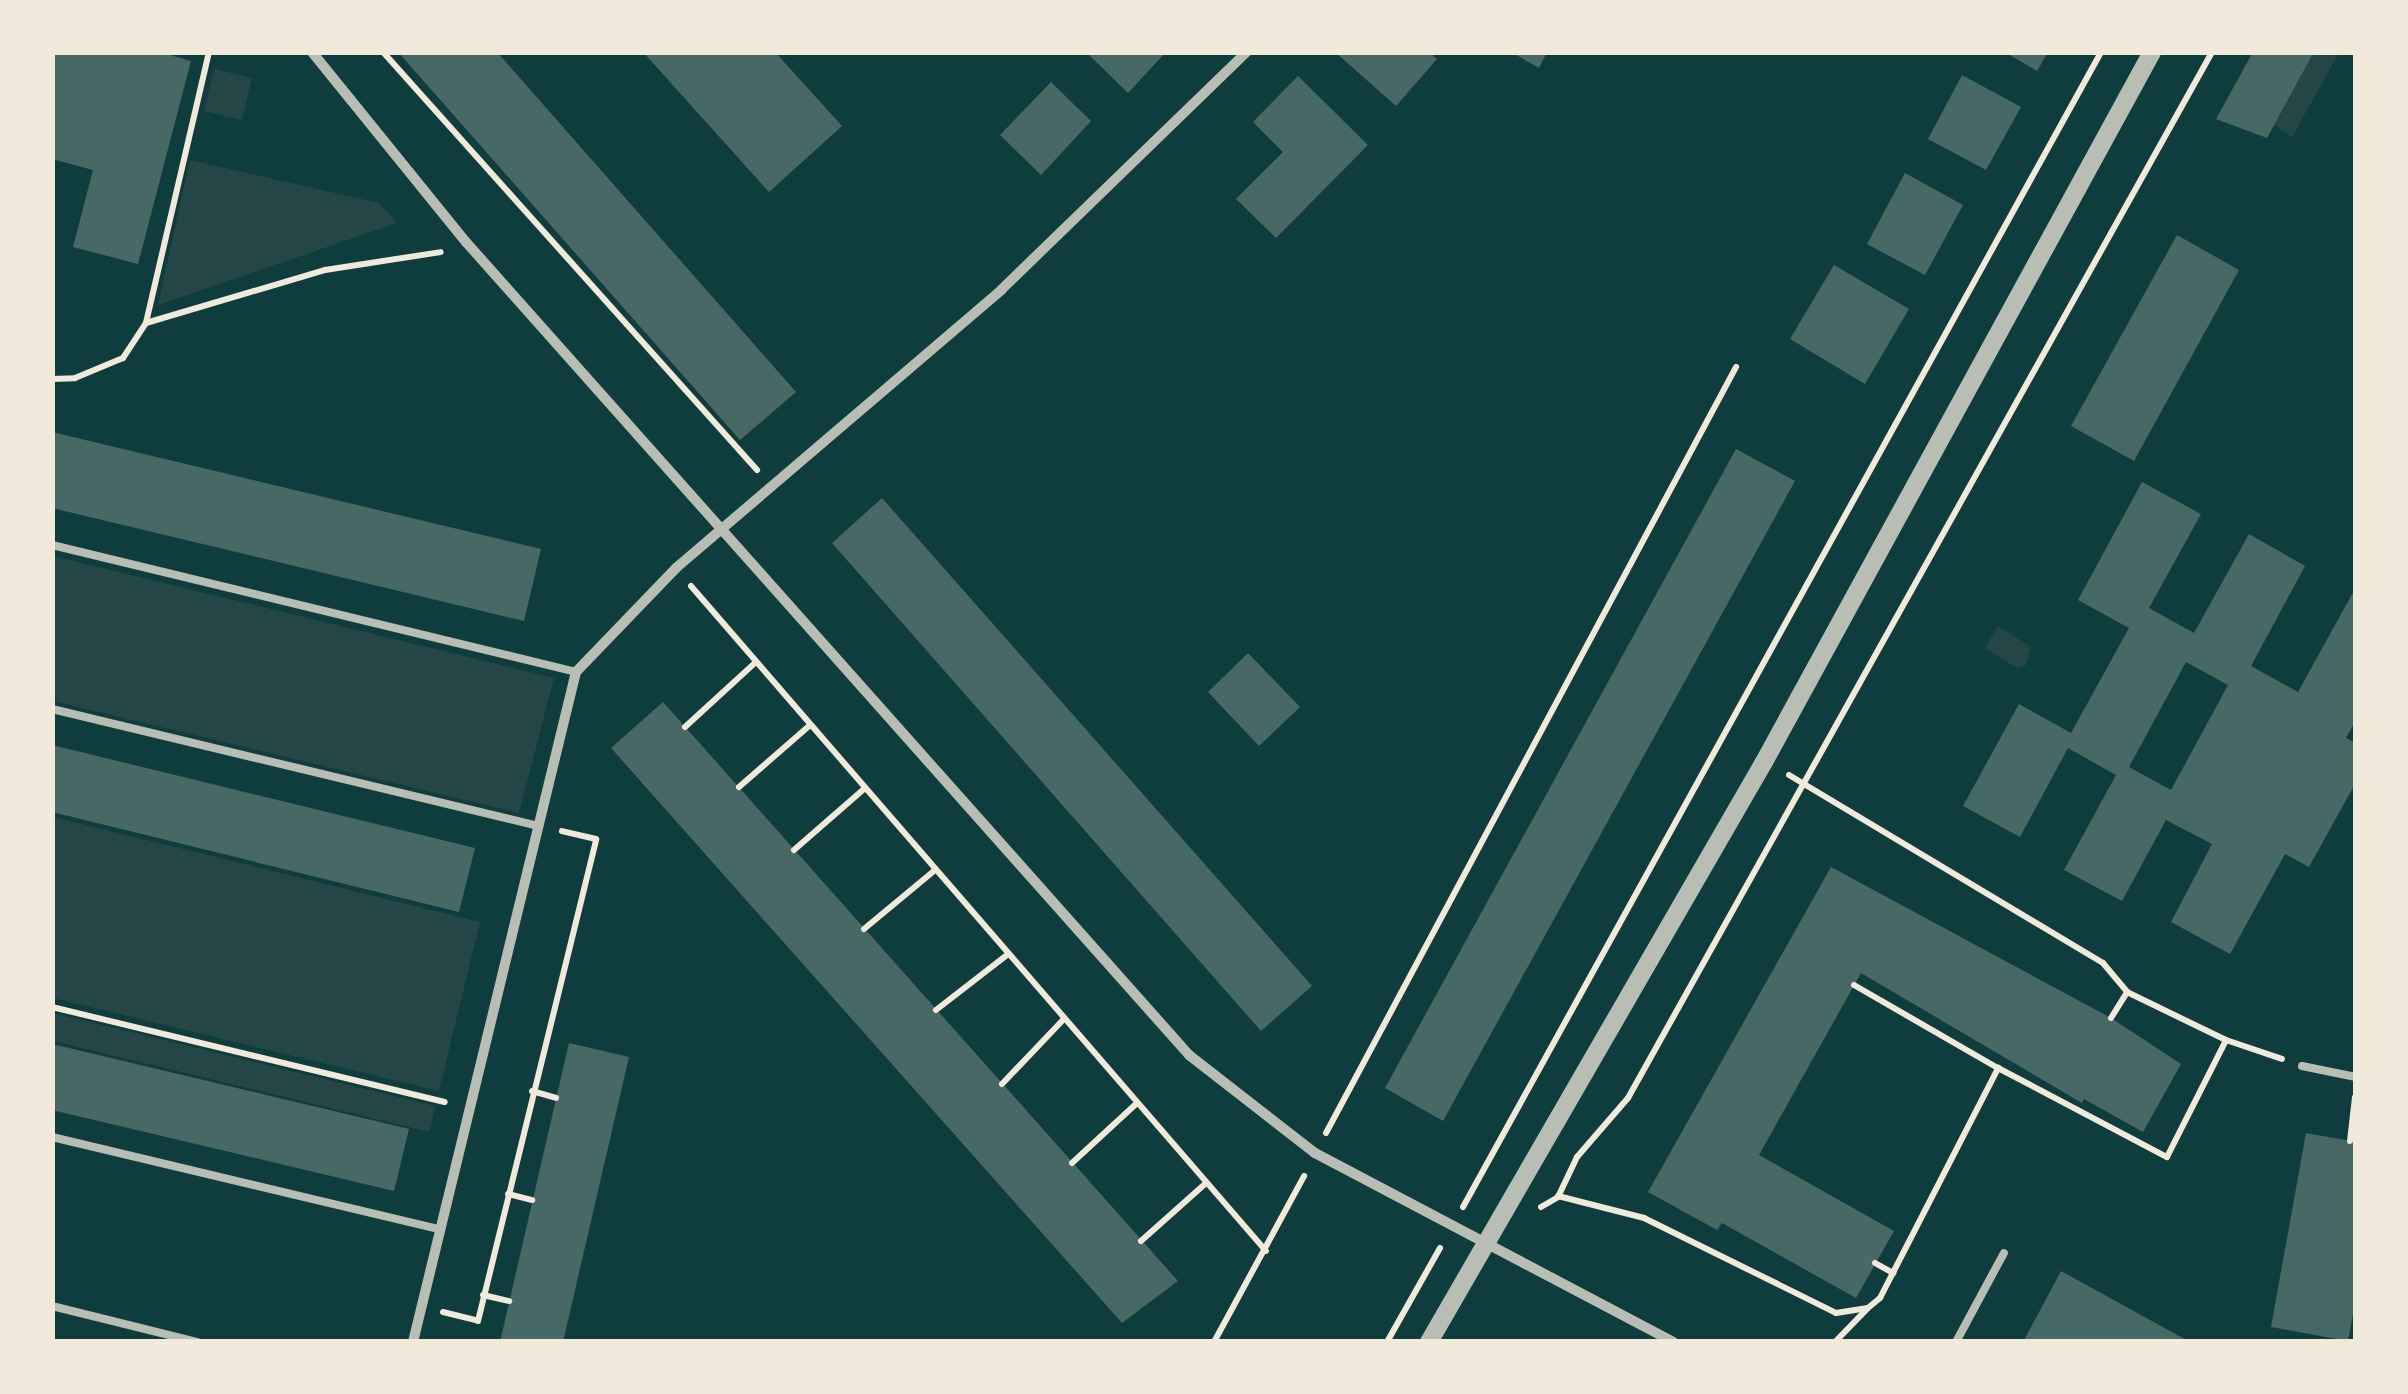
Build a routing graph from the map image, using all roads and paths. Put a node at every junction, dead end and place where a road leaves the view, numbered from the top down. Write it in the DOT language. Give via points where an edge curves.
graph roads {
  1 [pos="209,52"];
  2 [pos="312,52"];
  3 [pos="384,52"];
  4 [pos="1248,52"];
  5 [pos="2101,52"];
  6 [pos="2152,52"];
  7 [pos="2212,52"];
  8 [pos="466,242"];
  9 [pos="146,324"];
  10 [pos="1736,366"];
  11 [pos="52,380"];
  12 [pos="772,486"];
  13 [pos="719,531"];
  14 [pos="52,545"];
  15 [pos="676,568"];
  16 [pos="756,662"];
  17 [pos="576,672"];
  18 [pos="52,709"];
  19 [pos="810,725"];
  20 [pos="685,727"];
  21 [pos="1764,762"];
  22 [pos="1801,782"];
  23 [pos="739,788"];
  24 [pos="865,788"];
  25 [pos="539,826"];
  26 [pos="794,850"];
  27 [pos="936,870"];
  28 [pos="864,929"];
  29 [pos="1007,954"];
  30 [pos="1854,986"];
  31 [pos="2126,992"];
  32 [pos="52,1007"];
  33 [pos="936,1010"];
  34 [pos="2111,1018"];
  35 [pos="1063,1020"];
  36 [pos="2226,1040"];
  37 [pos="2302,1066"];
  38 [pos="1998,1068"];
  39 [pos="2356,1077"];
  40 [pos="1002,1084"];
  41 [pos="532,1091"];
  42 [pos="2356,1095"];
  43 [pos="556,1098"];
  44 [pos="1136,1104"];
  45 [pos="470,1108"];
  46 [pos="52,1136"];
  47 [pos="2350,1141"];
  48 [pos="1316,1153"];
  49 [pos="1072,1164"];
  50 [pos="1204,1184"];
  51 [pos="508,1194"];
  52 [pos="1558,1196"];
  53 [pos="532,1200"];
  54 [pos="1454,1225"];
  55 [pos="441,1230"];
  56 [pos="1489,1239"];
  57 [pos="1141,1241"];
  58 [pos="1266,1252"];
  59 [pos="2004,1253"];
  60 [pos="1876,1263"];
  61 [pos="1893,1273"];
  62 [pos="483,1294"];
  63 [pos="509,1302"];
  64 [pos="52,1306"];
  65 [pos="422,1307"];
  66 [pos="1868,1308"];
  67 [pos="198,1342"];
  68 [pos="414,1342"];
  69 [pos="1214,1342"];
  70 [pos="1386,1342"];
  71 [pos="1429,1342"];
  72 [pos="1673,1342"];
  73 [pos="1836,1342"];
  74 [pos="1956,1342"];
  1 -- 9 [label="path"];
  2 -- 8 [label="street"];
  3 -- 12 [label="path"];
  4 -- 12 [label="street" via="1002,290"];
  5 -- 54 [label="path"];
  6 -- 21 [label="street"];
  7 -- 22 [label="path"];
  8 -- 9 [label="path" via="424,258 326,270"];
  8 -- 13 [label="street"];
  9 -- 11 [label="path" via="123,358"];
  10 -- 48 [label="path"];
  12 -- 13 [label="street"];
  13 -- 15 [label="street"];
  13 -- 48 [label="street" via="1154,1019 1219,1082"];
  14 -- 17 [label="lane"];
  15 -- 16 [label="path"];
  15 -- 17 [label="street"];
  16 -- 19 [label="path"];
  16 -- 20 [label="path"];
  17 -- 25 [label="street"];
  18 -- 25 [label="lane"];
  19 -- 23 [label="path"];
  19 -- 24 [label="path"];
  21 -- 22 [label="path"];
  21 -- 56 [label="street"];
  22 -- 31 [label="path" via="2104,962"];
  22 -- 52 [label="path" via="1628,1098 1577,1157"];
  24 -- 26 [label="path"];
  24 -- 27 [label="path"];
  25 -- 41 [label="path" via="596,839"];
  25 -- 45 [label="street"];
  27 -- 28 [label="path"];
  27 -- 29 [label="path"];
  29 -- 33 [label="path"];
  29 -- 35 [label="path"];
  30 -- 38 [label="path"];
  31 -- 34 [label="path"];
  31 -- 36 [label="path"];
  32 -- 45 [label="path"];
  35 -- 40 [label="path"];
  35 -- 44 [label="path"];
  36 -- 37 [label="path"];
  36 -- 38 [label="path" via="2167,1158"];
  37 -- 39 [label="lane"];
  38 -- 61 [label="path"];
  41 -- 43 [label="path"];
  41 -- 51 [label="path"];
  42 -- 47 [label="path"];
  44 -- 49 [label="path"];
  44 -- 50 [label="path"];
  45 -- 55 [label="street"];
  46 -- 55 [label="lane"];
  48 -- 54 [label="street"];
  48 -- 58 [label="path"];
  50 -- 57 [label="path"];
  50 -- 58 [label="path"];
  51 -- 53 [label="path"];
  51 -- 62 [label="path"];
  52 -- 56 [label="path"];
  52 -- 66 [label="path" via="1644,1218 1836,1313"];
  54 -- 56 [label="street"];
  54 -- 70 [label="path"];
  55 -- 65 [label="street"];
  56 -- 71 [label="street"];
  56 -- 72 [label="street"];
  58 -- 69 [label="path"];
  59 -- 74 [label="lane"];
  60 -- 61 [label="path"];
  61 -- 66 [label="path"];
  62 -- 63 [label="path"];
  62 -- 65 [label="path" via="478,1321"];
  64 -- 67 [label="lane"];
  65 -- 68 [label="street"];
  66 -- 73 [label="path"];
}
